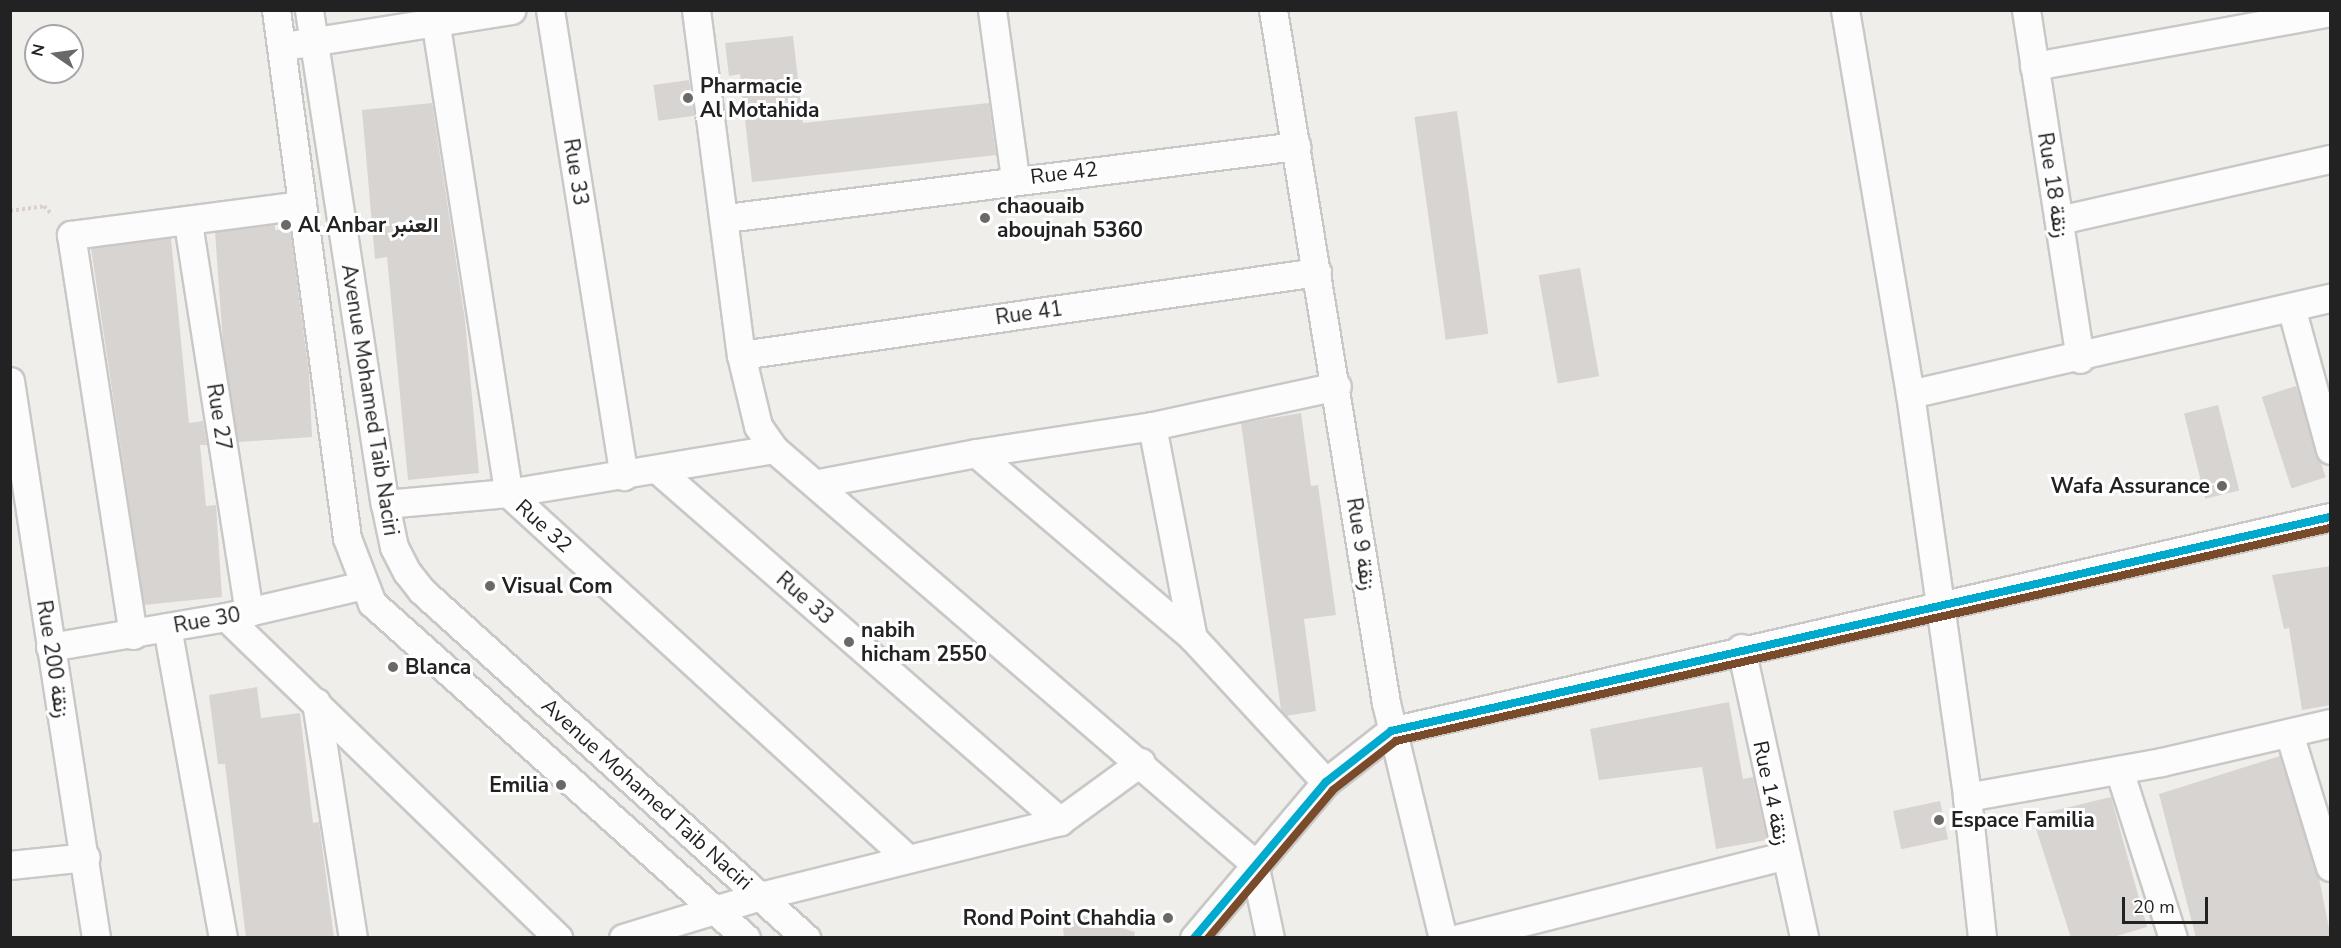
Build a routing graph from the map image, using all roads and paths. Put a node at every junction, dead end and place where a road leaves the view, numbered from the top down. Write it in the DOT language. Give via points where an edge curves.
graph roads {
  1 [pos="276,10"];
  2 [pos="309,10"];
  3 [pos="511,10"];
  4 [pos="550,10"];
  5 [pos="696,10"];
  6 [pos="992,10"];
  7 [pos="1273,10"];
  8 [pos="1845,10"];
  9 [pos="2026,10"];
  10 [pos="2331,12"];
  11 [pos="435,19"];
  12 [pos="314,41"];
  13 [pos="281,47"];
  14 [pos="2034,66"];
  15 [pos="1296,147"];
  16 [pos="2331,159"];
  17 [pos="1015,179"];
  18 [pos="302,205"];
  19 [pos="10,211"];
  20 [pos="726,218"];
  21 [pos="2059,220"];
  22 [pos="188,223"];
  23 [pos="71,236"];
  24 [pos="1317,272"];
  25 [pos="2331,298"];
  26 [pos="2291,307"];
  27 [pos="741,355"];
  28 [pos="2080,359"];
  29 [pos="11,382"];
  30 [pos="1337,386"];
  31 [pos="1910,394"];
  32 [pos="1152,426"];
  33 [pos="774,449"];
  34 [pos="2331,450"];
  35 [pos="975,453"];
  36 [pos="658,470"];
  37 [pos="624,476"];
  38 [pos="819,483"];
  39 [pos="508,493"];
  40 [pos="385,504"];
  41 [pos="2331,517"];
  42 [pos="363,585"];
  43 [pos="1941,603"];
  44 [pos="237,615"];
  45 [pos="167,627"];
  46 [pos="133,635"];
  47 [pos="1193,638"];
  48 [pos="50,647"];
  49 [pos="1741,648"];
  50 [pos="316,702"];
  51 [pos="2331,723"];
  52 [pos="1391,731"];
  53 [pos="2289,733"];
  54 [pos="1141,762"];
  55 [pos="2119,770"];
  56 [pos="1326,782"];
  57 [pos="1967,797"];
  58 [pos="1060,821"];
  59 [pos="1784,856"];
  60 [pos="86,857"];
  61 [pos="907,858"];
  62 [pos="1254,863"];
  63 [pos="10,865"];
  64 [pos="2331,867"];
  65 [pos="760,896"];
  66 [pos="716,909"];
  67 [pos="2167,936"];
  68 [pos="96,938"];
  69 [pos="223,938"];
  70 [pos="353,938"];
  71 [pos="558,938"];
  72 [pos="623,938"];
  73 [pos="746,938"];
  74 [pos="807,938"];
  75 [pos="1194,938"];
  76 [pos="1270,938"];
  77 [pos="1443,938"];
  78 [pos="1459,938"];
  79 [pos="1804,938"];
  80 [pos="1982,938"];
  1 -- 13 [label="street, Avenue Mohamed Taib Naciri"];
  2 -- 12 [label="street, Avenue Mohamed Taib Naciri"];
  3 -- 11 [label="street"];
  4 -- 37 [label="street, Rue 33"];
  5 -- 20 [label="street"];
  6 -- 17 [label="street"];
  7 -- 15 [label="street, Rue 9 زنقة"];
  8 -- 31 [label="street"];
  9 -- 14 [label="street, Rue 18 زنقة"];
  10 -- 14 [label="street"];
  11 -- 12 [label="street"];
  11 -- 39 [label="street, Rue 32"];
  12 -- 13 [label="street"];
  12 -- 40 [label="street, Avenue Mohamed Taib Naciri"];
  13 -- 18 [label="street, Avenue Mohamed Taib Naciri"];
  14 -- 21 [label="street, Rue 18 زنقة"];
  15 -- 17 [label="street, Rue 42"];
  15 -- 24 [label="street, Rue 9 زنقة"];
  16 -- 21 [label="street"];
  17 -- 20 [label="street, Rue 42"];
  18 -- 22 [label="street"];
  18 -- 42 [label="street, Avenue Mohamed Taib Naciri" via="347,538"];
  19 -- 23 [label="path" via="44,206"];
  20 -- 27 [label="street"];
  21 -- 28 [label="street, Rue 18 زنقة"];
  22 -- 23 [label="street"];
  22 -- 44 [label="street, Rue 27"];
  23 -- 46 [label="street"];
  24 -- 27 [label="street, Rue 41"];
  24 -- 30 [label="street, Rue 9 زنقة"];
  25 -- 26 [label="street"];
  26 -- 28 [label="street"];
  26 -- 34 [label="street"];
  27 -- 33 [label="street" via="758,426"];
  28 -- 31 [label="street"];
  29 -- 48 [label="street, Rue 200 زنقة"];
  30 -- 32 [label="street"];
  30 -- 52 [label="street, Rue 9 زنقة"];
  31 -- 43 [label="street"];
  32 -- 35 [label="street"];
  32 -- 47 [label="street"];
  33 -- 36 [label="street"];
  33 -- 38 [label="street"];
  35 -- 38 [label="street"];
  35 -- 47 [label="street"];
  36 -- 37 [label="street"];
  36 -- 58 [label="street, Rue 33"];
  37 -- 39 [label="street"];
  38 -- 54 [label="street"];
  39 -- 40 [label="street"];
  39 -- 61 [label="street, Rue 32"];
  40 -- 65 [label="street, Avenue Mohamed Taib Naciri" via="394,547 422,591"];
  41 -- 43 [label="street"];
  42 -- 44 [label="street, Rue 30"];
  42 -- 66 [label="street, Avenue Mohamed Taib Naciri" via="390,623"];
  43 -- 49 [label="street"];
  43 -- 57 [label="street"];
  44 -- 45 [label="street, Rue 30"];
  44 -- 50 [label="street"];
  45 -- 46 [label="street, Rue 30"];
  45 -- 69 [label="street"];
  46 -- 48 [label="street, Rue 30"];
  47 -- 56 [label="street"];
  48 -- 60 [label="street, Rue 200 زنقة"];
  49 -- 52 [label="street"];
  49 -- 59 [label="street, Rue 14 زنقة"];
  50 -- 70 [label="street"];
  50 -- 71 [label="street"];
  51 -- 53 [label="street"];
  52 -- 56 [label="street"];
  52 -- 77 [label="street, Rue 9 زنقة"];
  53 -- 55 [label="street"];
  53 -- 64 [label="street"];
  54 -- 58 [label="street"];
  54 -- 62 [label="street"];
  55 -- 57 [label="street"];
  55 -- 67 [label="street"];
  56 -- 62 [label="street"];
  57 -- 80 [label="street"];
  58 -- 61 [label="street"];
  59 -- 78 [label="street"];
  59 -- 79 [label="street, Rue 14 زنقة"];
  60 -- 63 [label="street"];
  60 -- 68 [label="street, Rue 200 زنقة"];
  61 -- 65 [label="street"];
  62 -- 75 [label="street"];
  62 -- 76 [label="street"];
  65 -- 66 [label="street"];
  65 -- 74 [label="street, Avenue Mohamed Taib Naciri"];
  66 -- 72 [label="street"];
  66 -- 73 [label="street, Avenue Mohamed Taib Naciri"];
}
